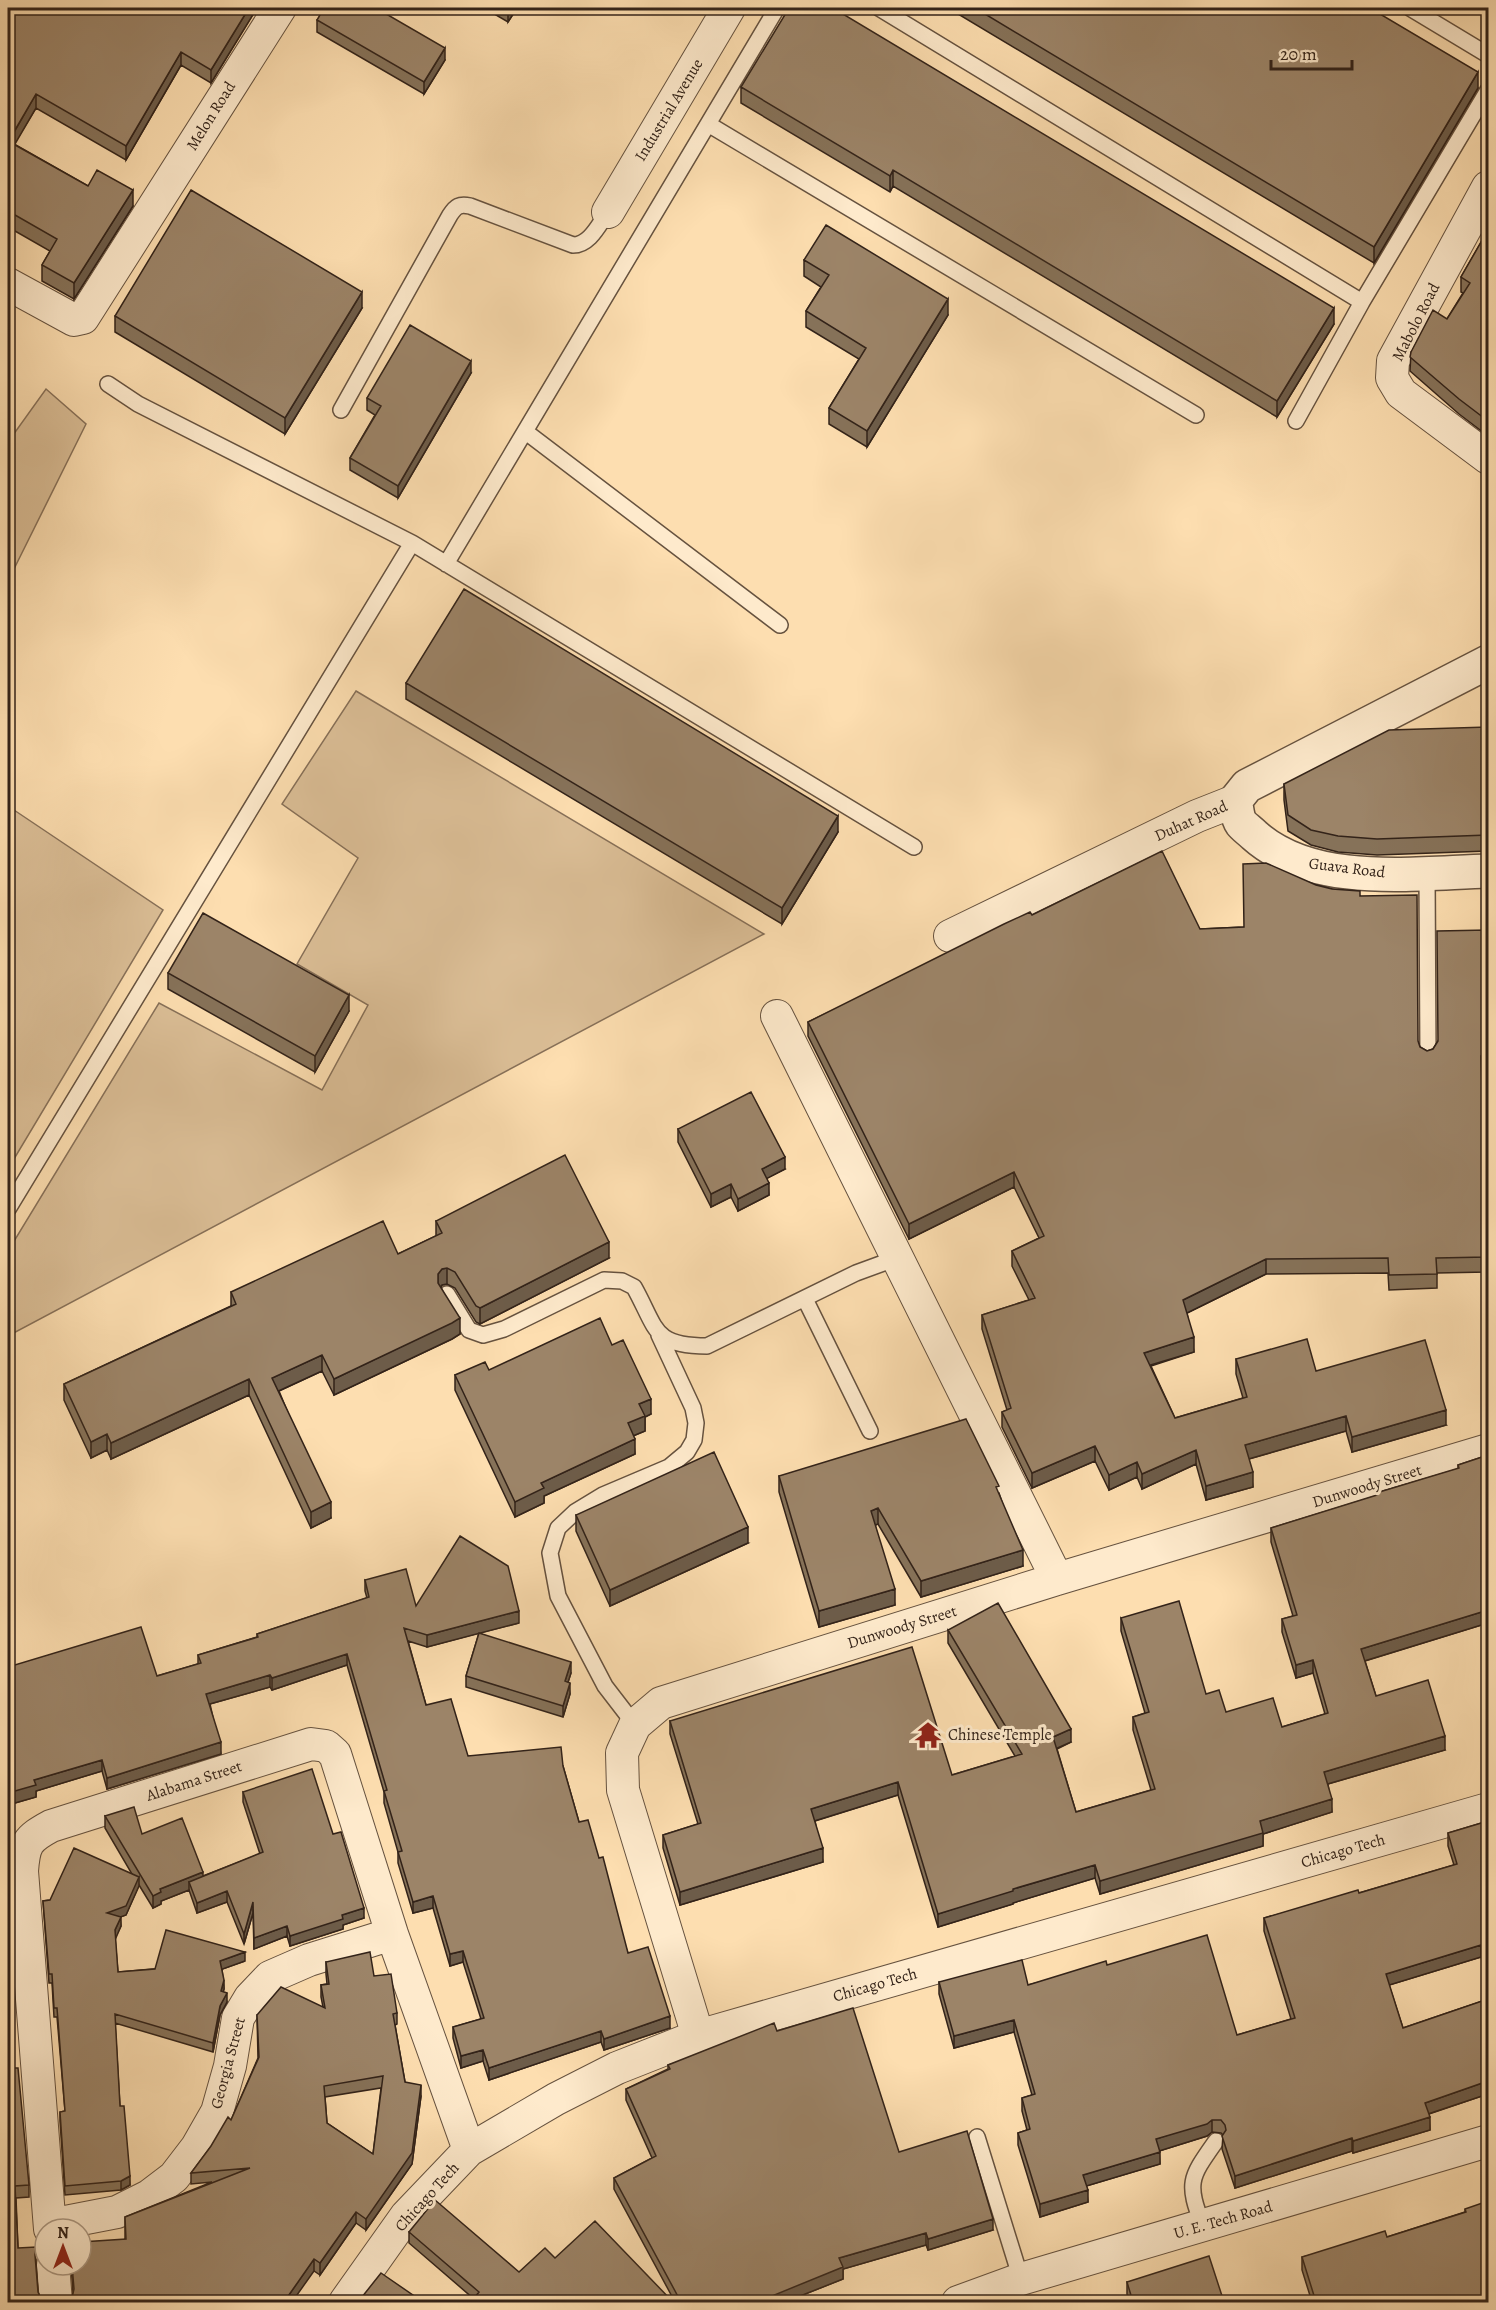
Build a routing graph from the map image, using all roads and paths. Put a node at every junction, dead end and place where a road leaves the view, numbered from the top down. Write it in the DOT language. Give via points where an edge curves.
graph roads {
  1 [pos="280,8"];
  2 [pos="729,8"];
  3 [pos="777,8"];
  4 [pos="879,8"];
  5 [pos="1410,8"];
  6 [pos="1488,55"];
  7 [pos="1488,90"];
  8 [pos="708,124"];
  9 [pos="1488,187"];
  10 [pos="608,212"];
  11 [pos="8,284"];
  12 [pos="1362,302"];
  13 [pos="108,384"];
  14 [pos="340,410"];
  15 [pos="1196,415"];
  16 [pos="1296,421"];
  17 [pos="526,432"];
  18 [pos="1488,458"];
  19 [pos="412,543"];
  20 [pos="446,564"];
  21 [pos="780,625"];
  22 [pos="1488,662"];
  23 [pos="1235,801"];
  24 [pos="914,847"];
  25 [pos="1488,871"];
  26 [pos="1427,873"];
  27 [pos="950,936"];
  28 [pos="777,1016"];
  29 [pos="1428,1056"];
  30 [pos="8,1209"];
  31 [pos="897,1258"];
  32 [pos="447,1294"];
  33 [pos="805,1299"];
  34 [pos="658,1333"];
  35 [pos="870,1431"];
  36 [pos="1488,1450"];
  37 [pos="1057,1579"];
  38 [pos="635,1725"];
  39 [pos="1488,1809"];
  40 [pos="392,1934"];
  41 [pos="698,2036"];
  42 [pos="977,2137"];
  43 [pos="1216,2141"];
  44 [pos="1488,2141"];
  45 [pos="469,2150"];
  46 [pos="49,2217"];
  47 [pos="93,2217"];
  48 [pos="1203,2226"];
  49 [pos="54,2277"];
  50 [pos="1021,2279"];
  51 [pos="56,2302"];
  52 [pos="345,2302"];
  53 [pos="958,2302"];
  1 -- 11 [label="street, Melon Road" via="84,318 74,320"];
  2 -- 10 [label="street, Industrial Avenue"];
  3 -- 8 [label="lane"];
  4 -- 12 [label="lane"];
  5 -- 6 [label="lane"];
  7 -- 12 [label="lane"];
  8 -- 15 [label="lane"];
  8 -- 17 [label="lane"];
  9 -- 18 [label="street, Mabolo Road" via="1393,361 1392,378 1401,393"];
  10 -- 14 [label="lane" via="587,240 573,245 470,206 457,206"];
  12 -- 16 [label="lane"];
  13 -- 19 [label="lane" via="138,404"];
  17 -- 20 [label="lane"];
  17 -- 21 [label="lane"];
  19 -- 20 [label="lane"];
  19 -- 30 [label="lane"];
  20 -- 24 [label="lane"];
  22 -- 23 [label="street, Duhat Road" via="1247,786"];
  23 -- 26 [label="street, Guava Road" via="1240,822 1265,845 1303,864 1339,871"];
  23 -- 27 [label="street, Duhat Road"];
  25 -- 26 [label="street, Guava Road"];
  26 -- 29 [label="lane"];
  28 -- 31 [label="street"];
  31 -- 33 [label="lane"];
  31 -- 37 [label="street"];
  32 -- 34 [label="lane" via="469,1330 483,1335 504,1329 604,1280 622,1281 634,1287"];
  33 -- 34 [label="lane" via="706,1346 668,1341"];
  33 -- 35 [label="lane"];
  34 -- 38 [label="lane" via="693,1408 694,1440 687,1452 669,1467 603,1495 575,1512 558,1528 550,1553 558,1596 605,1686"];
  36 -- 37 [label="street, Dunwoody Street"];
  37 -- 38 [label="street, Dunwoody Street" via="661,1703"];
  38 -- 41 [label="street, Dunwoody Street" via="622,1753 623,1790"];
  39 -- 41 [label="street, Chicago Tech"];
  40 -- 45 [label="street, Alabama Street"];
  40 -- 46 [label="street, Alabama Street" via="335,1754 326,1746 311,1744 51,1826 34,1835 24,1848 22,1870"];
  40 -- 47 [label="street, Georgia Street" via="309,1960 270,1977 238,2018 217,2112 197,2147 174,2178 149,2196 117,2212"];
  41 -- 45 [label="street, Chicago Tech" via="607,2073"];
  42 -- 50 [label="lane"];
  43 -- 48 [label="lane" via="1192,2183 1193,2202"];
  44 -- 48 [label="street, U. E. Tech Road"];
  45 -- 52 [label="street, Chicago Tech" via="406,2216"];
  48 -- 50 [label="street, U. E. Tech Road"];
  49 -- 51 [label="street"];
  50 -- 53 [label="street, U. E. Tech Road"];
}
